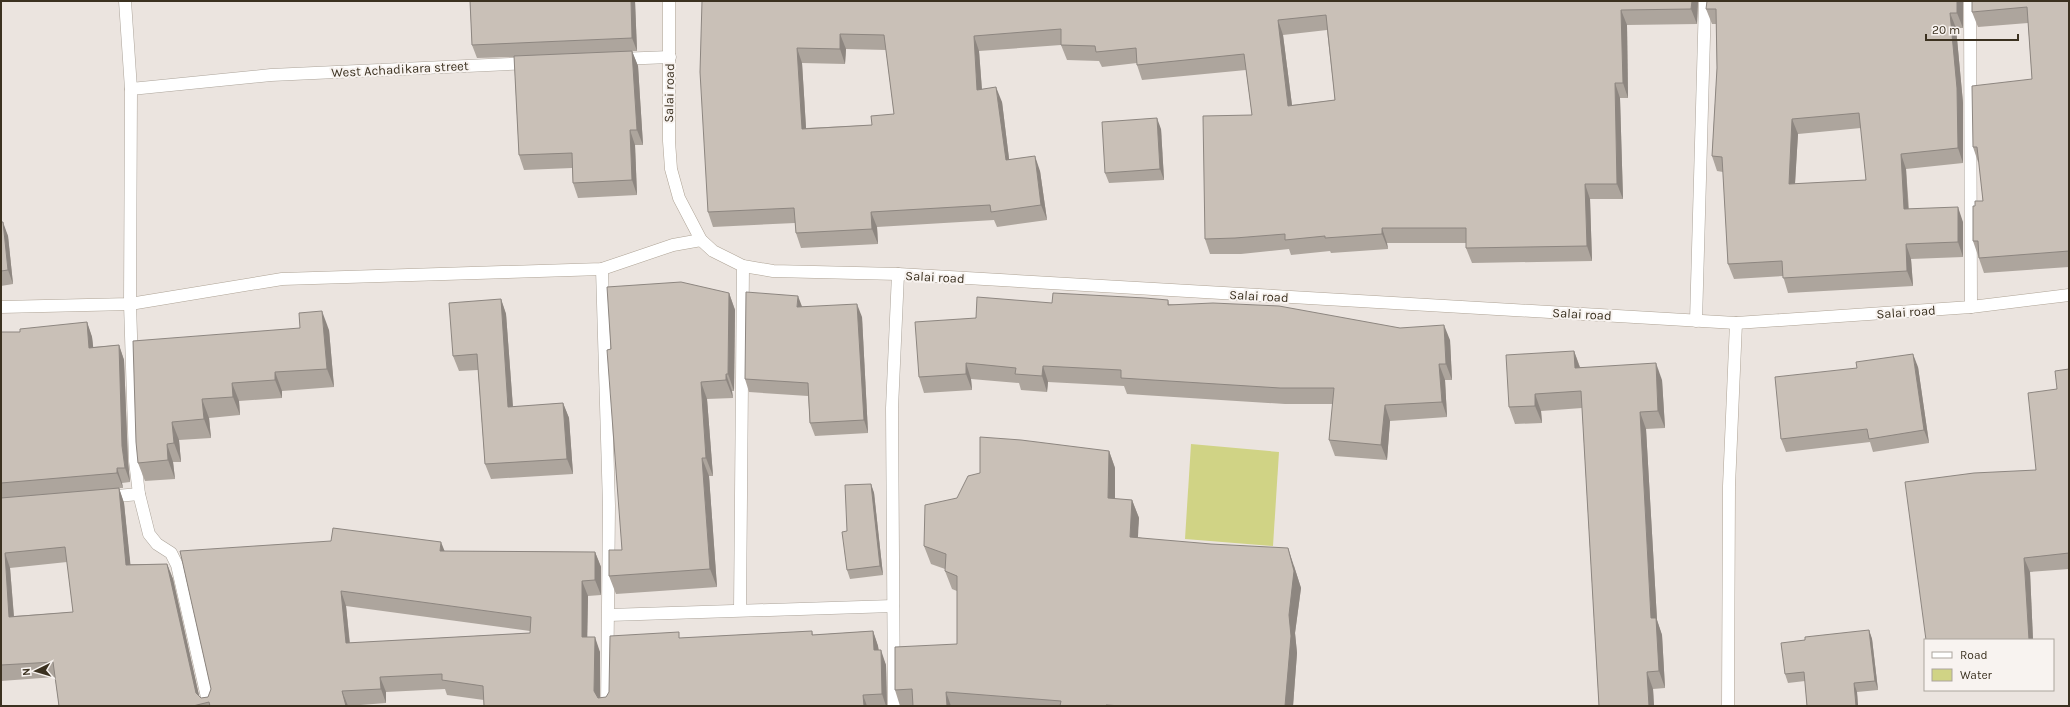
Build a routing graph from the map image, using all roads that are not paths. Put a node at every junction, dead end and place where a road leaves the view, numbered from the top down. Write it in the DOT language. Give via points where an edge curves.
graph roads {
  1 [pos="125,1"];
  2 [pos="669,1"];
  3 [pos="1705,1"];
  4 [pos="1970,1"];
  5 [pos="670,58"];
  6 [pos="608,60"];
  7 [pos="545,62"];
  8 [pos="131,89"];
  9 [pos="701,240"];
  10 [pos="742,266"];
  11 [pos="602,269"];
  12 [pos="898,274"];
  13 [pos="2069,295"];
  14 [pos="130,304"];
  15 [pos="1,307"];
  16 [pos="1970,307"];
  17 [pos="1696,321"];
  18 [pos="1736,323"];
  19 [pos="139,494"];
  20 [pos="93,498"];
  21 [pos="893,606"];
  22 [pos="740,610"];
  23 [pos="609,614"];
  24 [pos="209,706"];
  25 [pos="607,706"];
  26 [pos="894,706"];
  27 [pos="1728,706"];
  1 -- 8 [label="street"];
  2 -- 5 [label="street, Salai road"];
  3 -- 17 [label="street"];
  4 -- 16 [label="street"];
  5 -- 6 [label="street"];
  5 -- 9 [label="street, Salai road" via="668,141 671,170 679,198"];
  7 -- 8 [label="street, West Achadikara street" via="271,75"];
  8 -- 14 [label="street"];
  9 -- 10 [label="street, Salai road" via="712,251"];
  9 -- 11 [label="street" via="674,245"];
  10 -- 12 [label="street, Salai road" via="773,271"];
  10 -- 22 [label="street"];
  11 -- 14 [label="street" via="282,279"];
  11 -- 23 [label="street" via="609,506"];
  12 -- 17 [label="street, Salai road"];
  12 -- 21 [label="street" via="892,408"];
  13 -- 16 [label="street, Salai road"];
  14 -- 15 [label="street"];
  14 -- 19 [label="street" via="135,461"];
  16 -- 18 [label="street, Salai road"];
  17 -- 18 [label="street, Salai road"];
  18 -- 27 [label="street" via="1729,486"];
  19 -- 20 [label="street"];
  19 -- 24 [label="street" via="149,534 157,544 171,553 177,565"];
  21 -- 22 [label="street"];
  21 -- 26 [label="street"];
  22 -- 23 [label="street"];
  23 -- 25 [label="street"];
}
